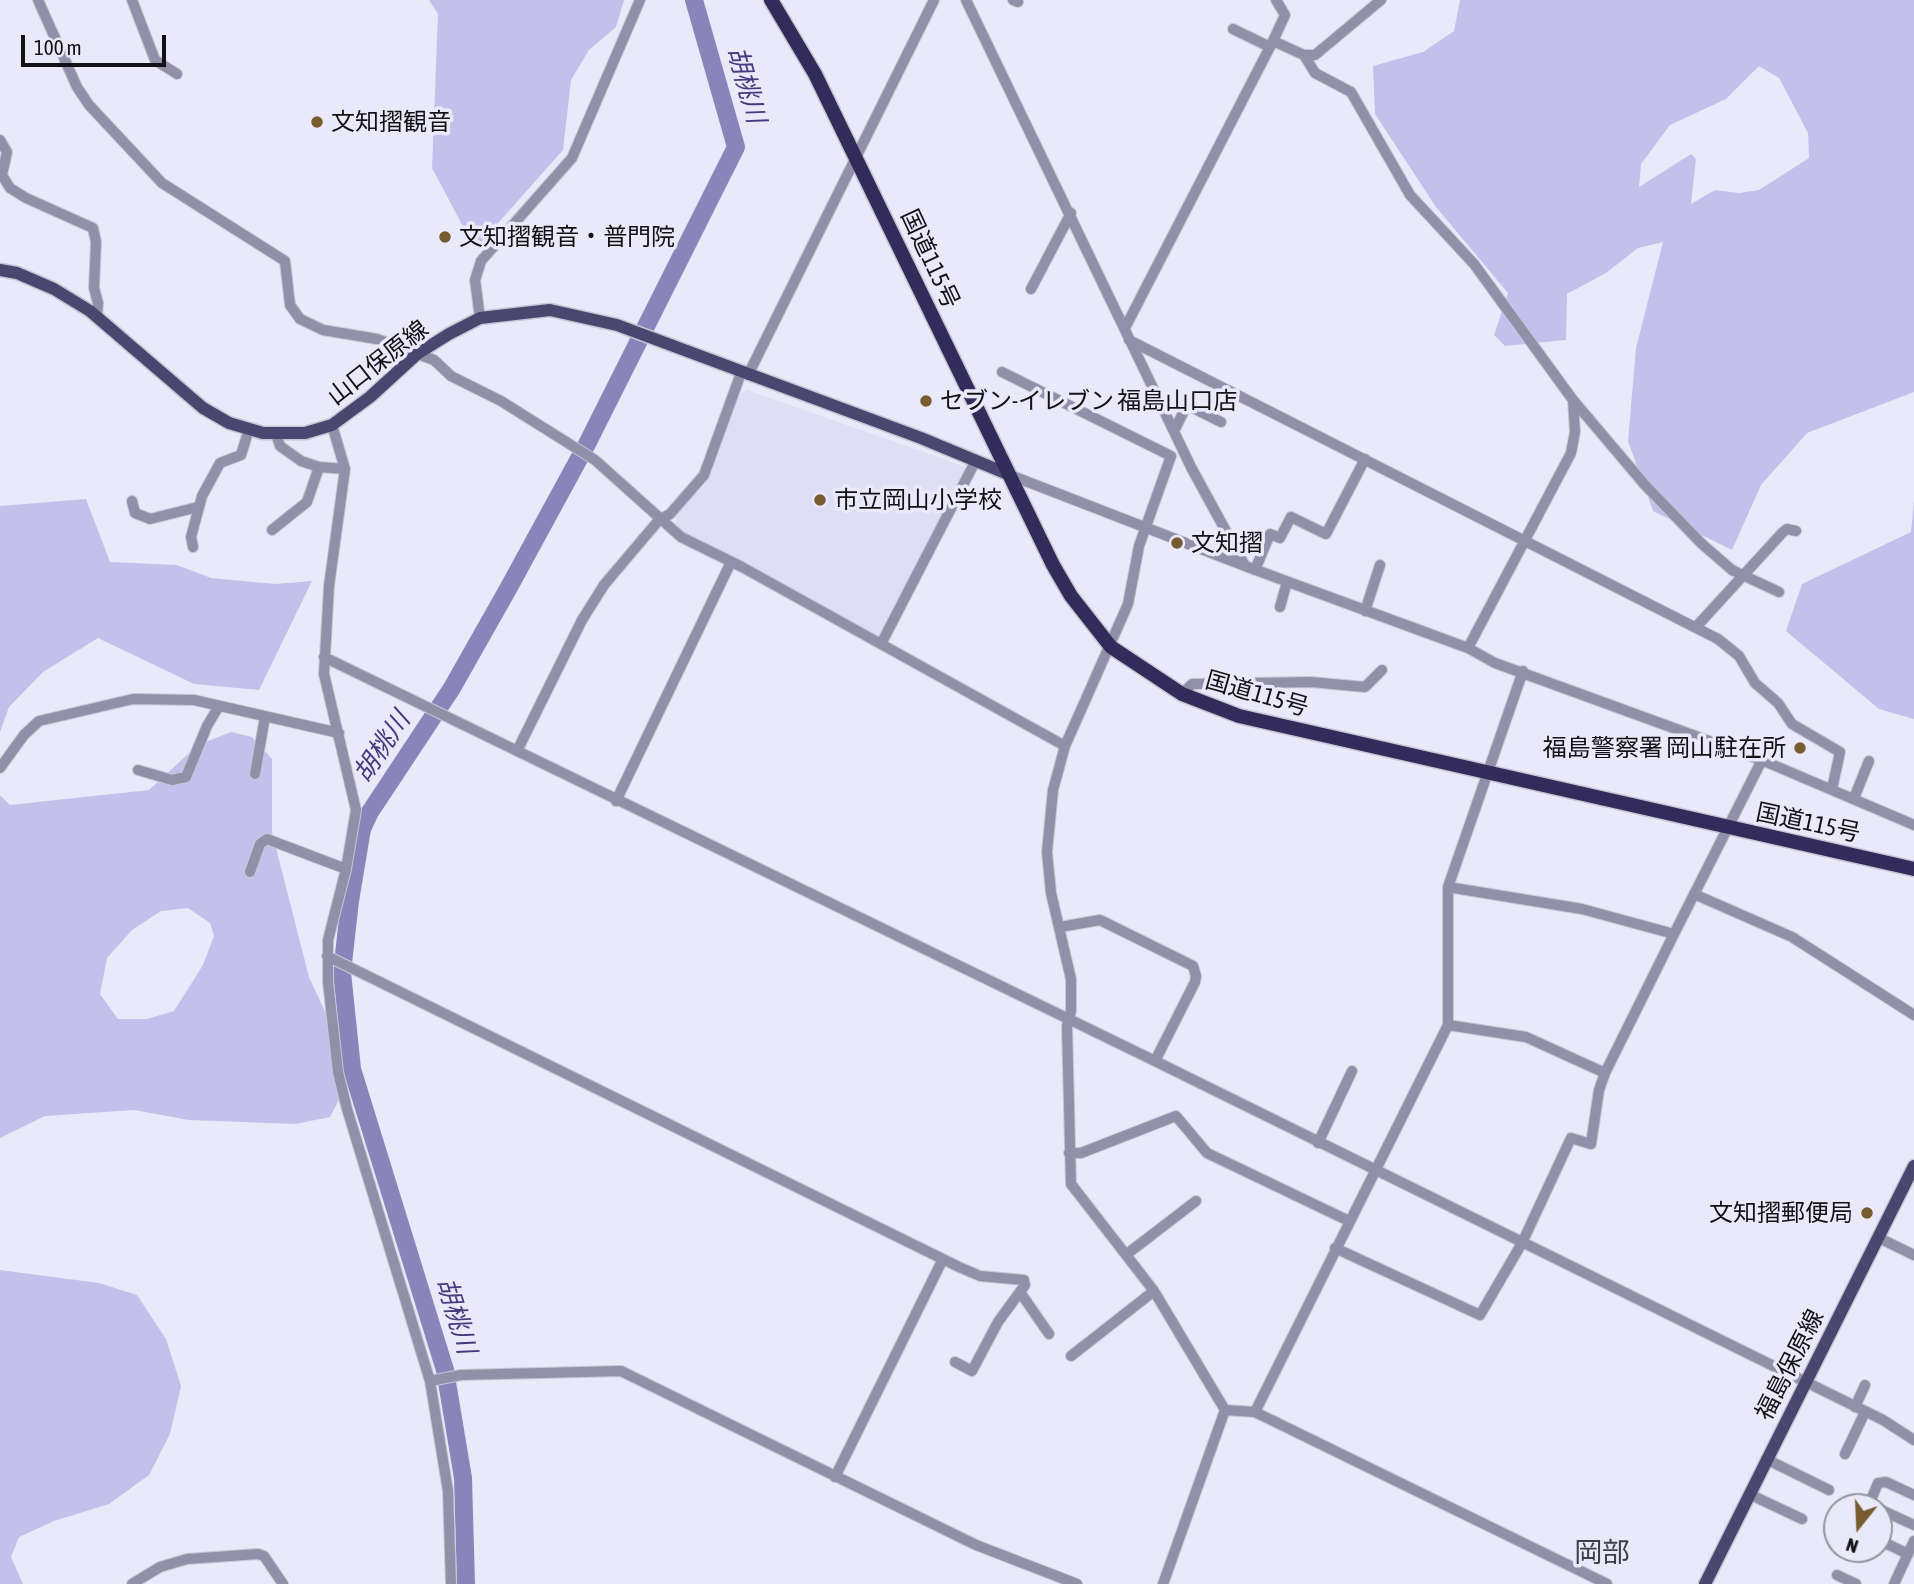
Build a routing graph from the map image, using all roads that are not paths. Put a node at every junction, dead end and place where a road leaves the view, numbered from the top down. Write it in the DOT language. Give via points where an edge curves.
graph roads {
  1 [pos="38,0"];
  2 [pos="132,0"];
  3 [pos="640,0"];
  4 [pos="771,0"];
  5 [pos="934,0"];
  6 [pos="966,0"];
  7 [pos="1276,0"];
  8 [pos="1381,0"];
  9 [pos="1233,29"];
  10 [pos="1272,44"];
  11 [pos="1304,55"];
  12 [pos="177,74"];
  13 [pos="0,139"];
  14 [pos="857,159"];
  15 [pos="2,178"];
  16 [pos="1071,214"];
  17 [pos="0,270"];
  18 [pos="1031,289"];
  19 [pos="97,316"];
  20 [pos="480,318"];
  21 [pos="1125,328"];
  22 [pos="1129,340"];
  23 [pos="417,354"];
  24 [pos="1002,372"];
  25 [pos="745,374"];
  26 [pos="1573,400"];
  27 [pos="1221,422"];
  28 [pos="332,425"];
  29 [pos="249,429"];
  30 [pos="1176,433"];
  31 [pos="276,434"];
  32 [pos="1171,456"];
  33 [pos="1365,459"];
  34 [pos="976,460"];
  35 [pos="319,467"];
  36 [pos="345,469"];
  37 [pos="1010,475"];
  38 [pos="132,501"];
  39 [pos="198,507"];
  40 [pos="659,520"];
  41 [pos="272,530"];
  42 [pos="1146,530"];
  43 [pos="1796,531"];
  44 [pos="1526,540"];
  45 [pos="192,547"];
  46 [pos="731,562"];
  47 [pos="1380,565"];
  48 [pos="1250,568"];
  49 [pos="1741,576"];
  50 [pos="1287,582"];
  51 [pos="1779,592"];
  52 [pos="1280,607"];
  53 [pos="1365,611"];
  54 [pos="1696,627"];
  55 [pos="881,644"];
  56 [pos="1111,647"];
  57 [pos="1468,648"];
  58 [pos="324,657"];
  59 [pos="1382,670"];
  60 [pos="1523,671"];
  61 [pos="1182,694"];
  62 [pos="219,706"];
  63 [pos="265,717"];
  64 [pos="339,733"];
  65 [pos="1065,746"];
  66 [pos="517,751"];
  67 [pos="1762,760"];
  68 [pos="1869,761"];
  69 [pos="0,768"];
  70 [pos="138,770"];
  71 [pos="1485,773"];
  72 [pos="255,774"];
  73 [pos="1832,789"];
  74 [pos="1854,797"];
  75 [pos="616,801"];
  76 [pos="1914,825"];
  77 [pos="1729,828"];
  78 [pos="346,869"];
  79 [pos="1914,869"];
  80 [pos="250,872"];
  81 [pos="1448,887"];
  82 [pos="1694,894"];
  83 [pos="1060,927"];
  84 [pos="1674,934"];
  85 [pos="327,956"];
  86 [pos="1914,1015"];
  87 [pos="1068,1020"];
  88 [pos="1448,1025"];
  89 [pos="1156,1061"];
  90 [pos="1352,1071"];
  91 [pos="1605,1073"];
  92 [pos="1318,1143"];
  93 [pos="1069,1153"];
  94 [pos="1914,1166"];
  95 [pos="1376,1171"];
  96 [pos="1196,1201"];
  97 [pos="1349,1221"];
  98 [pos="1879,1238"];
  99 [pos="1522,1243"];
  100 [pos="1335,1248"];
  101 [pos="1127,1254"];
  102 [pos="1914,1255"];
  103 [pos="943,1259"];
  104 [pos="1154,1291"];
  105 [pos="1020,1292"];
  106 [pos="1049,1334"];
  107 [pos="1072,1356"];
  108 [pos="955,1362"];
  109 [pos="430,1381"];
  110 [pos="1805,1382"];
  111 [pos="1865,1385"];
  112 [pos="1855,1407"];
  113 [pos="1225,1410"];
  114 [pos="1255,1412"];
  115 [pos="1865,1412"];
  116 [pos="1914,1440"];
  117 [pos="1845,1454"];
  118 [pos="1766,1459"];
  119 [pos="835,1477"];
  120 [pos="1829,1490"];
  121 [pos="1874,1493"];
  122 [pos="1749,1494"];
  123 [pos="1914,1495"];
  124 [pos="1893,1515"];
  125 [pos="1802,1519"];
  126 [pos="1914,1525"];
  127 [pos="1914,1541"];
  128 [pos="1893,1547"];
  129 [pos="1908,1555"];
  130 [pos="1838,1575"];
  131 [pos="132,1584"];
  132 [pos="283,1584"];
  133 [pos="451,1584"];
  134 [pos="1077,1584"];
  135 [pos="1163,1584"];
  136 [pos="1606,1584"];
  137 [pos="1705,1584"];
  138 [pos="1856,1584"];
  139 [pos="1894,1584"];
  1 -- 23 [label="street" via="89,105 162,183 285,261 290,305 300,319 323,330 377,339"];
  2 -- 12 [label="street" via="155,60"];
  3 -- 20 [label="street" via="572,158 481,261 475,280"];
  4 -- 14 [label="highway, 国道115号" via="804,52"];
  5 -- 14 [label="street"];
  6 -- 16 [label="street"];
  7 -- 10 [label="street" via="1284,15"];
  8 -- 11 [label="street" via="1321,52"];
  9 -- 10 [label="street"];
  10 -- 11 [label="street"];
  10 -- 21 [label="street"];
  11 -- 26 [label="street" via="1315,73 1351,92 1410,195 1474,264"];
  13 -- 15 [label="street" via="7,152"];
  14 -- 25 [label="street"];
  14 -- 37 [label="highway, 国道115号"];
  15 -- 19 [label="street" via="26,198 93,228"];
  16 -- 18 [label="street"];
  16 -- 21 [label="street"];
  17 -- 19 [label="main road, 山口保原線" via="54,289"];
  19 -- 29 [label="main road, 山口保原線" via="203,408"];
  20 -- 23 [label="main road, 山口保原線"];
  20 -- 25 [label="main road, 山口保原線" via="550,310 584,316"];
  21 -- 22 [label="street"];
  22 -- 30 [label="street"];
  22 -- 33 [label="street"];
  23 -- 28 [label="main road, 山口保原線"];
  23 -- 40 [label="street" via="580,449"];
  24 -- 32 [label="street"];
  25 -- 34 [label="main road, 山口保原線"];
  25 -- 40 [label="street" via="704,475 670,514"];
  26 -- 44 [label="street" via="1571,453"];
  26 -- 49 [label="street" via="1645,485 1702,544"];
  27 -- 30 [label="street" via="1187,405"];
  28 -- 31 [label="main road, 山口保原線" via="305,433"];
  28 -- 36 [label="street"];
  29 -- 31 [label="main road, 山口保原線"];
  29 -- 39 [label="street" via="241,456 220,463"];
  30 -- 32 [label="street"];
  30 -- 48 [label="street"];
  31 -- 35 [label="street" via="286,452"];
  32 -- 42 [label="street"];
  33 -- 44 [label="street"];
  33 -- 48 [label="street" via="1326,534 1291,517 1280,538 1270,534"];
  34 -- 37 [label="main road, 山口保原線"];
  34 -- 55 [label="street"];
  35 -- 36 [label="street"];
  35 -- 41 [label="street" via="307,502"];
  36 -- 58 [label="street" via="334,535"];
  37 -- 42 [label="street"];
  37 -- 56 [label="highway, 国道115号" via="1063,583"];
  38 -- 39 [label="street" via="135,513 150,519"];
  39 -- 45 [label="street"];
  40 -- 46 [label="street" via="681,537"];
  40 -- 66 [label="street" via="586,612"];
  42 -- 48 [label="street"];
  42 -- 56 [label="street" via="1128,604"];
  43 -- 49 [label="street" via="1783,532"];
  44 -- 54 [label="street"];
  44 -- 57 [label="street"];
  46 -- 55 [label="street"];
  46 -- 75 [label="street"];
  47 -- 53 [label="street"];
  48 -- 50 [label="street"];
  49 -- 51 [label="street"];
  49 -- 54 [label="street"];
  50 -- 52 [label="street"];
  50 -- 53 [label="street"];
  53 -- 57 [label="street"];
  54 -- 73 [label="street" via="1739,656 1755,683 1793,724 1840,752"];
  55 -- 65 [label="street"];
  56 -- 61 [label="highway, 国道115号"];
  56 -- 65 [label="street"];
  57 -- 60 [label="street"];
  58 -- 64 [label="street"];
  58 -- 66 [label="street"];
  59 -- 61 [label="street" via="1365,687 1311,682 1192,684"];
  60 -- 67 [label="street"];
  60 -- 71 [label="street"];
  61 -- 71 [label="highway, 国道115号" via="1239,716"];
  62 -- 63 [label="street"];
  62 -- 69 [label="street" via="194,700 133,699 39,722"];
  62 -- 70 [label="street" via="186,777 172,780"];
  63 -- 64 [label="street"];
  63 -- 72 [label="street"];
  64 -- 78 [label="street" via="356,810"];
  65 -- 83 [label="street" via="1046,837 1051,894"];
  66 -- 75 [label="street"];
  67 -- 73 [label="street"];
  67 -- 77 [label="street"];
  68 -- 74 [label="street"];
  71 -- 77 [label="highway, 国道115号"];
  71 -- 81 [label="street"];
  73 -- 74 [label="street"];
  74 -- 76 [label="street"];
  75 -- 87 [label="street"];
  77 -- 79 [label="highway, 国道115号"];
  77 -- 82 [label="street"];
  78 -- 80 [label="street" via="268,839 260,844"];
  78 -- 85 [label="street" via="332,915"];
  81 -- 84 [label="street" via="1582,909"];
  81 -- 88 [label="street"];
  82 -- 84 [label="street"];
  82 -- 86 [label="street" via="1792,937"];
  83 -- 87 [label="street" via="1071,979"];
  83 -- 89 [label="street" via="1100,920 1193,966 1195,982"];
  84 -- 91 [label="street"];
  85 -- 103 [label="street"];
  85 -- 109 [label="street" via="344,1096"];
  87 -- 89 [label="street"];
  87 -- 93 [label="street"];
  88 -- 91 [label="street" via="1526,1037"];
  88 -- 95 [label="street"];
  89 -- 92 [label="street"];
  90 -- 92 [label="street"];
  91 -- 99 [label="street" via="1591,1144 1571,1138"];
  92 -- 95 [label="street"];
  93 -- 97 [label="street" via="1081,1153 1176,1116 1208,1153"];
  93 -- 101 [label="street" via="1071,1184"];
  94 -- 98 [label="main road, 福島保原線"];
  95 -- 97 [label="street"];
  95 -- 99 [label="street"];
  96 -- 101 [label="street"];
  97 -- 100 [label="street"];
  98 -- 102 [label="street"];
  98 -- 110 [label="main road, 福島保原線"];
  99 -- 100 [label="street" via="1480,1315"];
  99 -- 110 [label="street"];
  100 -- 114 [label="street"];
  101 -- 104 [label="street"];
  103 -- 105 [label="street" via="980,1276 1024,1280"];
  103 -- 119 [label="street"];
  104 -- 107 [label="street"];
  104 -- 113 [label="street"];
  105 -- 106 [label="street"];
  105 -- 108 [label="street" via="972,1371"];
  109 -- 119 [label="street" via="461,1375 621,1371"];
  109 -- 133 [label="street" via="448,1492"];
  110 -- 112 [label="street"];
  110 -- 118 [label="main road, 福島保原線"];
  111 -- 112 [label="street"];
  112 -- 115 [label="street"];
  113 -- 114 [label="street"];
  113 -- 135 [label="street"];
  114 -- 136 [label="street"];
  115 -- 116 [label="street"];
  115 -- 117 [label="street"];
  118 -- 120 [label="street"];
  118 -- 122 [label="main road, 福島保原線"];
  119 -- 134 [label="street" via="976,1545"];
  121 -- 123 [label="street" via="1878,1483 1885,1482"];
  122 -- 125 [label="street"];
  122 -- 137 [label="main road, 福島保原線"];
  124 -- 126 [label="street"];
  127 -- 129 [label="street"];
  128 -- 129 [label="street"];
  129 -- 139 [label="street"];
  130 -- 138 [label="street"];
  131 -- 132 [label="street" via="160,1567 187,1559 258,1553"];
}
